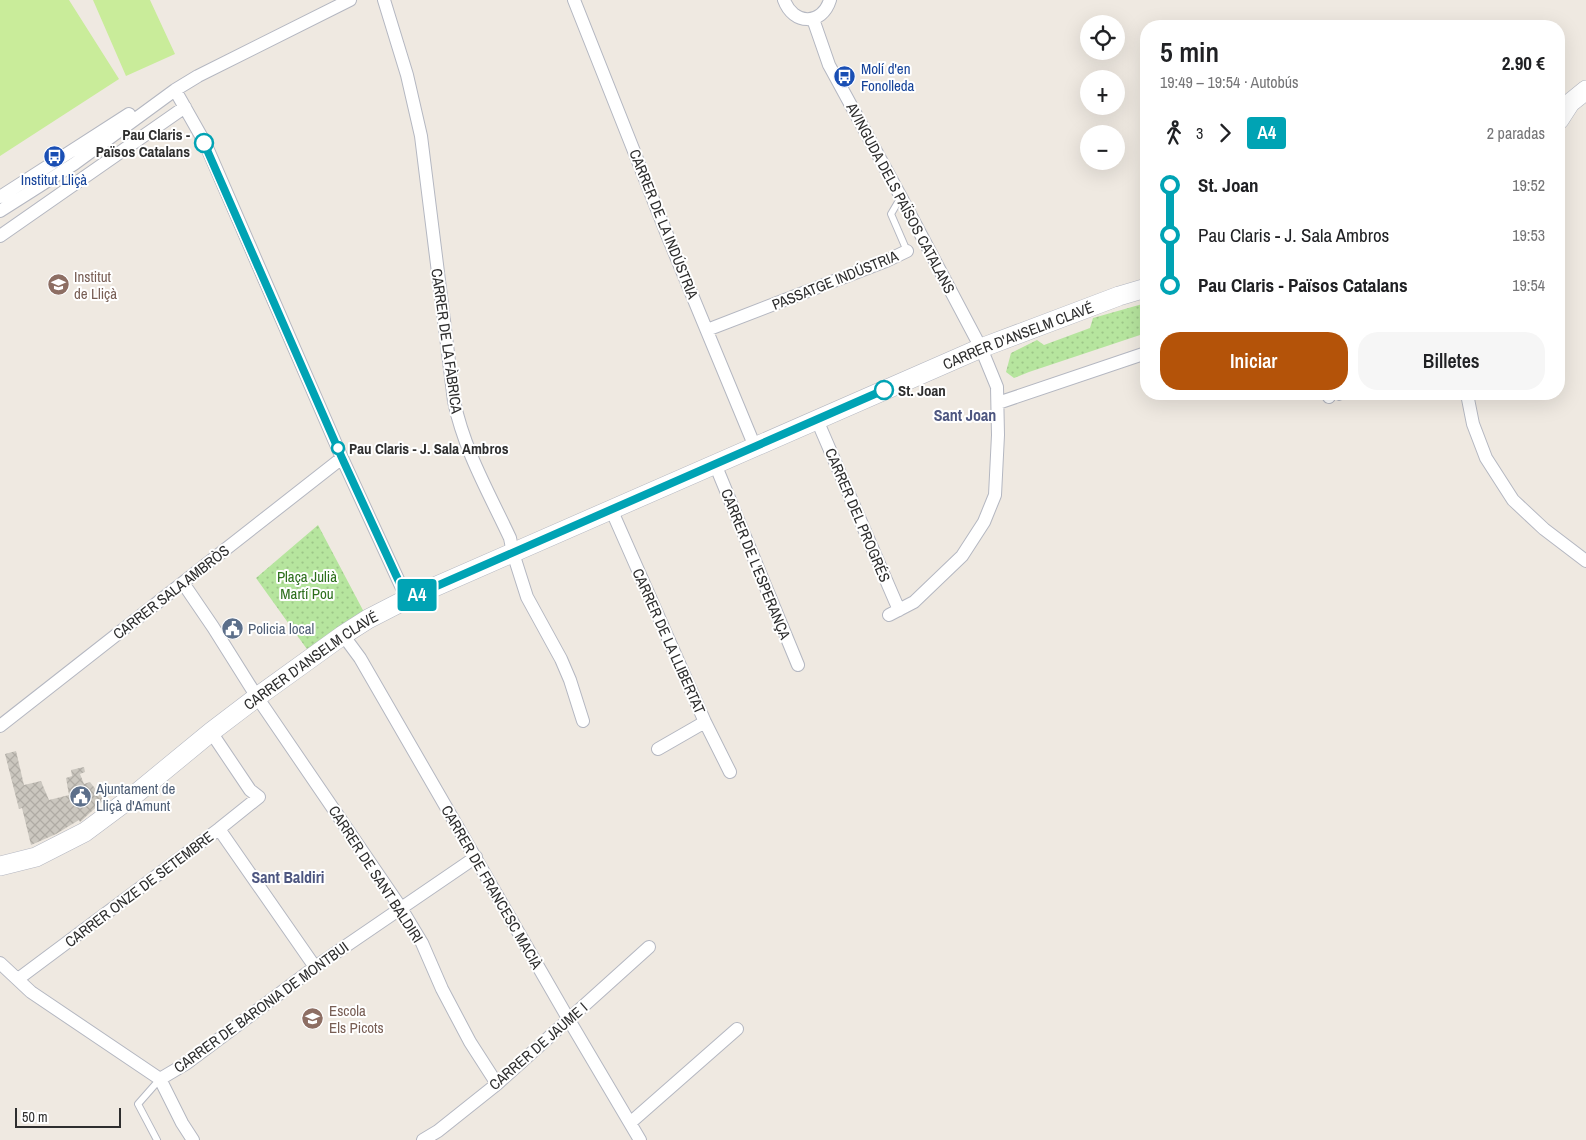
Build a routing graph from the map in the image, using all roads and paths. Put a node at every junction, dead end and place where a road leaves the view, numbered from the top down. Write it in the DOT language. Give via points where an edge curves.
graph roads {
  1 [pos="350,0"];
  2 [pos="384,0"];
  3 [pos="574,0"];
  4 [pos="784,0"];
  5 [pos="830,0"];
  6 [pos="813,19"];
  7 [pos="175,90"];
  8 [pos="1586,90"];
  9 [pos="185,107"];
  10 [pos="1565,111"];
  11 [pos="0,197"];
  12 [pos="901,197"];
  13 [pos="0,211"];
  14 [pos="0,236"];
  15 [pos="907,251"];
  16 [pos="1140,290"];
  17 [pos="707,330"];
  18 [pos="981,348"];
  19 [pos="1140,355"];
  20 [pos="1468,400"];
  21 [pos="998,403"];
  22 [pos="817,420"];
  23 [pos="755,447"];
  24 [pos="342,458"];
  25 [pos="715,464"];
  26 [pos="611,510"];
  27 [pos="512,554"];
  28 [pos="1586,561"];
  29 [pos="183,583"];
  30 [pos="407,599"];
  31 [pos="894,613"];
  32 [pos="343,635"];
  33 [pos="798,665"];
  34 [pos="257,697"];
  35 [pos="583,721"];
  36 [pos="705,722"];
  37 [pos="0,726"];
  38 [pos="211,732"];
  39 [pos="658,749"];
  40 [pos="730,772"];
  41 [pos="219,829"];
  42 [pos="476,858"];
  43 [pos="0,866"];
  44 [pos="401,908"];
  45 [pos="649,947"];
  46 [pos="0,963"];
  47 [pos="315,967"];
  48 [pos="18,979"];
  49 [pos="569,1020"];
  50 [pos="737,1029"];
  51 [pos="160,1079"];
  52 [pos="497,1084"];
  53 [pos="630,1123"];
  54 [pos="157,1140"];
  55 [pos="193,1140"];
  56 [pos="423,1140"];
  57 [pos="640,1140"];
  1 -- 7 [label="street"];
  2 -- 27 [label="street, CARRER DE LA FÀBRICA" via="407,75 421,136 459,425 510,538"];
  3 -- 17 [label="street, CARRER DE LA INDÚSTRIA"];
  4 -- 6 [label="street" via="790,12 800,18"];
  5 -- 6 [label="street" via="827,9"];
  6 -- 12 [label="street, AVINGUDA DELS PAÏSOS CATALANS" via="829,65"];
  7 -- 9 [label="street"];
  7 -- 11 [label="street" via="157,96"];
  7 -- 13 [label="street" via="74,164"];
  8 -- 10 [label="street"];
  9 -- 14 [label="street"];
  9 -- 24 [label="street" via="209,152"];
  12 -- 15 [label="lane, PASSATGE INDÚSTRIA" via="890,214"];
  12 -- 18 [label="street, AVINGUDA DELS PAÏSOS CATALANS"];
  15 -- 17 [label="street, PASSATGE INDÚSTRIA"];
  16 -- 18 [label="street, CARRER D'ANSELM CLAVÉ"];
  17 -- 23 [label="street, CARRER DE LA INDÚSTRIA"];
  18 -- 21 [label="street, AVINGUDA DELS PAÏSOS CATALANS" via="996,386"];
  18 -- 22 [label="street, CARRER D'ANSELM CLAVÉ"];
  19 -- 21 [label="street"];
  20 -- 28 [label="street" via="1486,458 1513,500"];
  21 -- 31 [label="street, AVINGUDA DELS PAÏSOS CATALANS" via="995,495 984,522 962,556 914,602"];
  22 -- 23 [label="street, CARRER D'ANSELM CLAVÉ"];
  22 -- 31 [label="street, CARRER DEL PROGRÉS"];
  23 -- 25 [label="street, CARRER D'ANSELM CLAVÉ"];
  24 -- 29 [label="street, CARRER SALA AMBRÒS"];
  24 -- 30 [label="street"];
  25 -- 26 [label="street, CARRER D'ANSELM CLAVÉ"];
  25 -- 33 [label="street, CARRER DE L'ESPERANÇA"];
  26 -- 27 [label="street, CARRER D'ANSELM CLAVÉ"];
  26 -- 36 [label="street, CARRER DE LA LLIBERTAT"];
  27 -- 30 [label="street, CARRER D'ANSELM CLAVÉ"];
  27 -- 35 [label="street, CARRER DE LA FÀBRICA" via="527,597 570,680"];
  29 -- 34 [label="street, CARRER DE SANT BALDIRI"];
  29 -- 37 [label="street, CARRER SALA AMBRÒS"];
  30 -- 32 [label="street, CARRER D'ANSELM CLAVÉ"];
  32 -- 34 [label="street, CARRER D'ANSELM CLAVÉ"];
  32 -- 42 [label="street, CARRER DE FRANCESC MACIÀ" via="360,658"];
  34 -- 38 [label="street, CARRER D'ANSELM CLAVÉ"];
  34 -- 44 [label="street, CARRER DE SANT BALDIRI"];
  36 -- 39 [label="street"];
  36 -- 40 [label="street, CARRER DE LA LLIBERTAT"];
  38 -- 41 [label="street, CARRER ONZE DE SETEMBRE" via="250,790 259,797"];
  38 -- 43 [label="street, CARRER D'ANSELM CLAVÉ" via="85,832 36,857"];
  41 -- 47 [label="street"];
  41 -- 48 [label="street, CARRER ONZE DE SETEMBRE"];
  42 -- 44 [label="street, CARRER DE BARONIA DE MONTBUI"];
  42 -- 49 [label="street, CARRER DE FRANCESC MACIÀ"];
  44 -- 47 [label="street, CARRER DE BARONIA DE MONTBUI"];
  44 -- 52 [label="street, CARRER DE SANT BALDIRI" via="422,943 470,1042"];
  45 -- 49 [label="street, CARRER DE JAUME I"];
  46 -- 48 [label="street, CARRER DE BARONIA DE MONTBUI"];
  47 -- 51 [label="street, CARRER DE BARONIA DE MONTBUI"];
  48 -- 51 [label="street, CARRER DE BARONIA DE MONTBUI" via="31,992"];
  49 -- 52 [label="street, CARRER DE JAUME I"];
  49 -- 53 [label="street, CARRER DE FRANCESC MACIÀ"];
  50 -- 53 [label="street"];
  51 -- 54 [label="lane" via="138,1104"];
  51 -- 55 [label="street"];
  52 -- 56 [label="street, CARRER DE JAUME I"];
  53 -- 57 [label="street, CARRER DE FRANCESC MACIÀ"];
}
